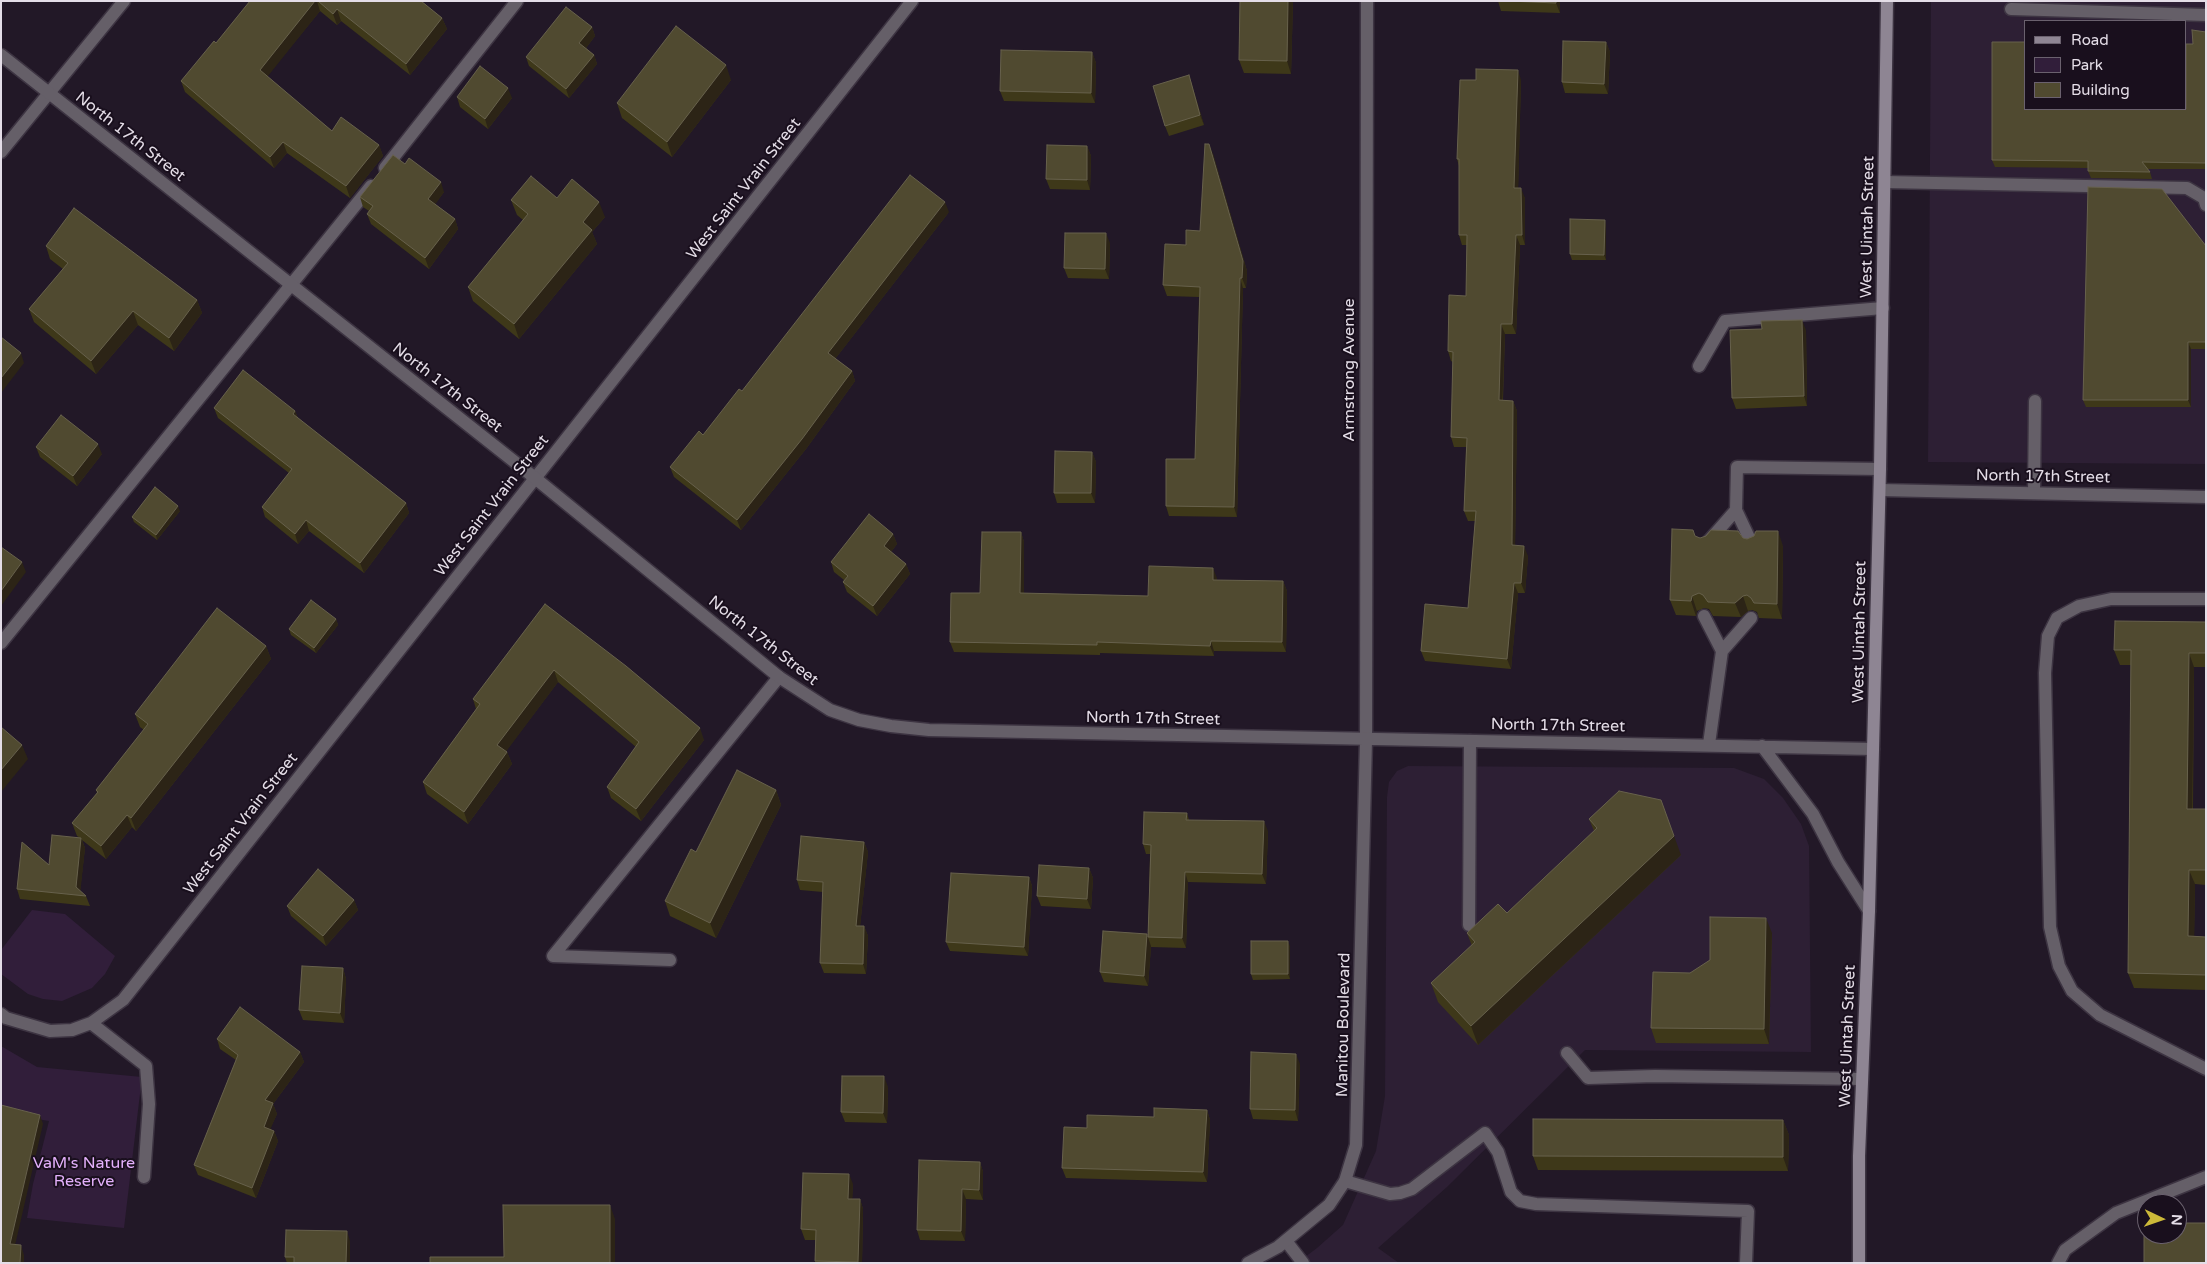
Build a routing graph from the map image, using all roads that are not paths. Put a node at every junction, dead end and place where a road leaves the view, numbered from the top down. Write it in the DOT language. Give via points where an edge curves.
graph roads {
  1 [pos="124,1"];
  2 [pos="516,1"];
  3 [pos="912,1"];
  4 [pos="1367,1"];
  5 [pos="1887,1"];
  6 [pos="2010,9"];
  7 [pos="2206,15"];
  8 [pos="1,56"];
  9 [pos="49,94"];
  10 [pos="1,152"];
  11 [pos="1885,182"];
  12 [pos="2206,205"];
  13 [pos="291,286"];
  14 [pos="1883,308"];
  15 [pos="1699,366"];
  16 [pos="2035,400"];
  17 [pos="1880,469"];
  18 [pos="535,478"];
  19 [pos="1880,490"];
  20 [pos="2034,494"];
  21 [pos="2206,497"];
  22 [pos="1736,510"];
  23 [pos="1706,545"];
  24 [pos="1753,546"];
  25 [pos="2206,599"];
  26 [pos="1704,616"];
  27 [pos="1750,618"];
  28 [pos="1,643"];
  29 [pos="1722,652"];
  30 [pos="779,677"];
  31 [pos="1366,740"];
  32 [pos="1470,741"];
  33 [pos="1709,744"];
  34 [pos="1762,746"];
  35 [pos="1873,749"];
  36 [pos="1869,911"];
  37 [pos="1469,925"];
  38 [pos="670,960"];
  39 [pos="1,1014"];
  40 [pos="91,1023"];
  41 [pos="1567,1053"];
  42 [pos="2206,1069"];
  43 [pos="1862,1079"];
  44 [pos="144,1177"];
  45 [pos="2206,1177"];
  46 [pos="1346,1181"];
  47 [pos="1286,1241"];
  48 [pos="1248,1263"];
  49 [pos="1303,1263"];
  50 [pos="1746,1263"];
  51 [pos="1859,1263"];
  52 [pos="2058,1263"];
  1 -- 9 [label="street"];
  2 -- 13 [label="street"];
  3 -- 18 [label="street, West Saint Vrain Street"];
  4 -- 31 [label="street, Armstrong Avenue"];
  5 -- 11 [label="main road, West Uintah Street"];
  6 -- 7 [label="street"];
  8 -- 9 [label="street, North 17th Street"];
  9 -- 10 [label="street"];
  9 -- 13 [label="street, North 17th Street"];
  11 -- 12 [label="street" via="2187,188 2204,198"];
  11 -- 14 [label="main road, West Uintah Street"];
  13 -- 18 [label="street, North 17th Street"];
  13 -- 28 [label="street"];
  14 -- 15 [label="street" via="1726,321"];
  14 -- 17 [label="main road, West Uintah Street"];
  16 -- 20 [label="street"];
  17 -- 19 [label="main road, West Uintah Street"];
  17 -- 22 [label="street" via="1737,467"];
  18 -- 30 [label="street, North 17th Street"];
  18 -- 40 [label="street, West Saint Vrain Street" via="123,1000"];
  19 -- 20 [label="street, North 17th Street"];
  19 -- 35 [label="main road, West Uintah Street"];
  20 -- 21 [label="street, North 17th Street"];
  22 -- 23 [label="street"];
  22 -- 24 [label="street"];
  25 -- 42 [label="street" via="2110,598 2079,606 2057,618 2048,636 2046,673 2050,927 2059,966 2072,991 2100,1015"];
  26 -- 29 [label="street"];
  27 -- 29 [label="street"];
  29 -- 33 [label="street"];
  30 -- 31 [label="street, North 17th Street" via="830,710 891,726 930,730"];
  30 -- 38 [label="street" via="553,956"];
  31 -- 32 [label="street, North 17th Street"];
  31 -- 46 [label="street, Manitou Boulevard" via="1359,1102 1356,1145"];
  32 -- 33 [label="street, North 17th Street"];
  32 -- 37 [label="street"];
  33 -- 34 [label="street, North 17th Street"];
  34 -- 35 [label="street, North 17th Street"];
  34 -- 36 [label="street" via="1813,814"];
  35 -- 36 [label="main road, West Uintah Street"];
  36 -- 43 [label="main road, West Uintah Street"];
  39 -- 40 [label="street, West Saint Vrain Street" via="50,1031 72,1030"];
  40 -- 44 [label="street" via="146,1066 149,1104"];
  41 -- 43 [label="street" via="1588,1078"];
  43 -- 51 [label="main road, West Uintah Street"];
  45 -- 52 [label="street" via="2116,1214 2065,1250"];
  46 -- 47 [label="street, Manitou Boulevard" via="1329,1205"];
  46 -- 50 [label="street" via="1390,1194 1412,1189 1485,1133 1498,1152 1511,1192 1520,1202 1748,1211"];
  47 -- 48 [label="street, Manitou Boulevard"];
  47 -- 49 [label="street"];
}
